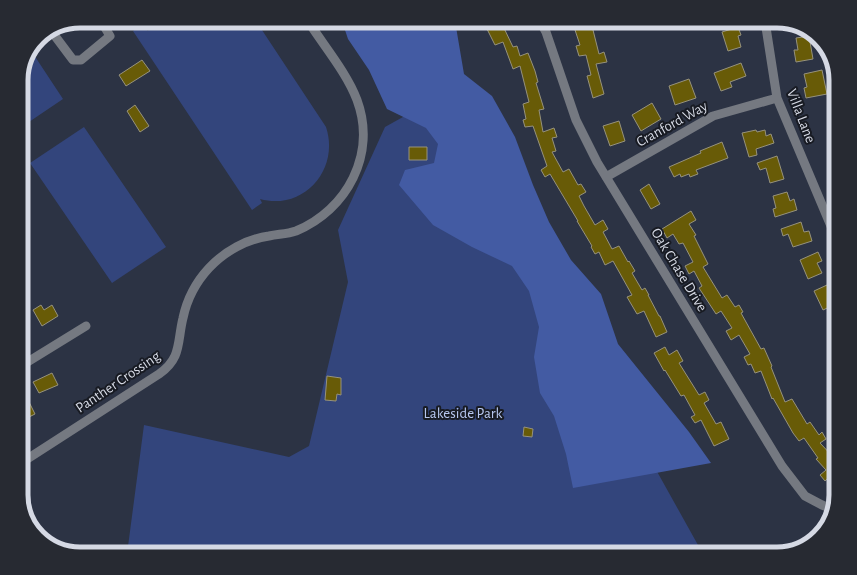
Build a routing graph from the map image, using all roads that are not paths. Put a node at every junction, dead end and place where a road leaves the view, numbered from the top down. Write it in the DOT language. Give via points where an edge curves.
graph roads {
  1 [pos="105,28"];
  2 [pos="313,28"];
  3 [pos="544,28"];
  4 [pos="766,28"];
  5 [pos="54,35"];
  6 [pos="777,98"];
  7 [pos="606,177"];
  8 [pos="829,221"];
  9 [pos="86,326"];
  10 [pos="28,362"];
  11 [pos="28,458"];
  12 [pos="827,507"];
  1 -- 5 [label="street" via="110,36 81,60 74,60"];
  2 -- 11 [label="street, Panther Crossing" via="350,85 363,119 360,159 353,180 344,194 328,213 305,227 283,235 251,241 223,255 198,280 190,295 172,363 153,378"];
  3 -- 7 [label="street, Oak Chase Drive" via="576,120"];
  4 -- 6 [label="street, Villa Lane"];
  6 -- 7 [label="street, Cranford Way" via="713,116"];
  6 -- 8 [label="street, Villa Lane"];
  7 -- 12 [label="street, Oak Chase Drive" via="782,466 805,496"];
  9 -- 10 [label="street"];
}
